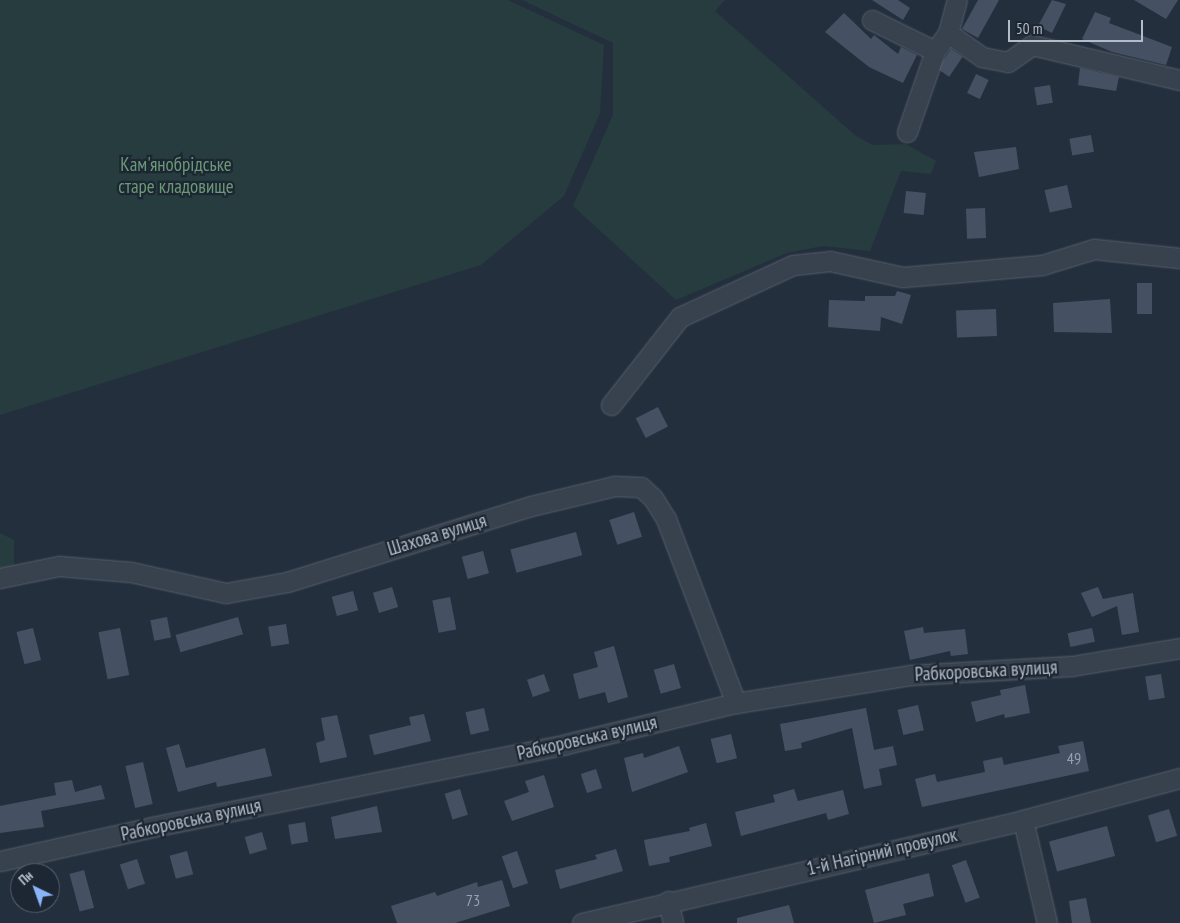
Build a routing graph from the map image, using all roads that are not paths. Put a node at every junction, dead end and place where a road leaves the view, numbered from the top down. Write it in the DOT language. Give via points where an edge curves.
graph roads {
  1 [pos="957,0"];
  2 [pos="872,20"];
  3 [pos="948,33"];
  4 [pos="935,51"];
  5 [pos="1180,80"];
  6 [pos="907,132"];
  7 [pos="1180,258"];
  8 [pos="611,405"];
  9 [pos="0,578"];
  10 [pos="1180,648"];
  11 [pos="736,703"];
  12 [pos="1180,778"];
  13 [pos="1023,820"];
  14 [pos="0,861"];
  15 [pos="668,901"];
  16 [pos="582,923"];
  17 [pos="673,923"];
  18 [pos="1047,923"];
  1 -- 3 [label="street"];
  2 -- 4 [label="street"];
  3 -- 4 [label="street"];
  3 -- 5 [label="street" via="982,58 1008,62 1032,45"];
  4 -- 6 [label="street"];
  7 -- 8 [label="street" via="1094,249 1042,265 903,277 830,261 793,265 680,317"];
  9 -- 11 [label="street, Шахова вулиця" via="59,566 131,572 226,592 287,582 531,506 614,486 640,487 653,498 666,519"];
  10 -- 11 [label="street, Рабкоровська вулиця" via="1072,666 910,674"];
  11 -- 14 [label="street, Рабкоровська вулиця" via="566,744"];
  12 -- 13 [label="street, 1-й Нагірний провулок"];
  13 -- 15 [label="street, 1-й Нагірний провулок"];
  13 -- 18 [label="street"];
  15 -- 16 [label="street, 1-й Нагірний провулок"];
  15 -- 17 [label="street"];
}
